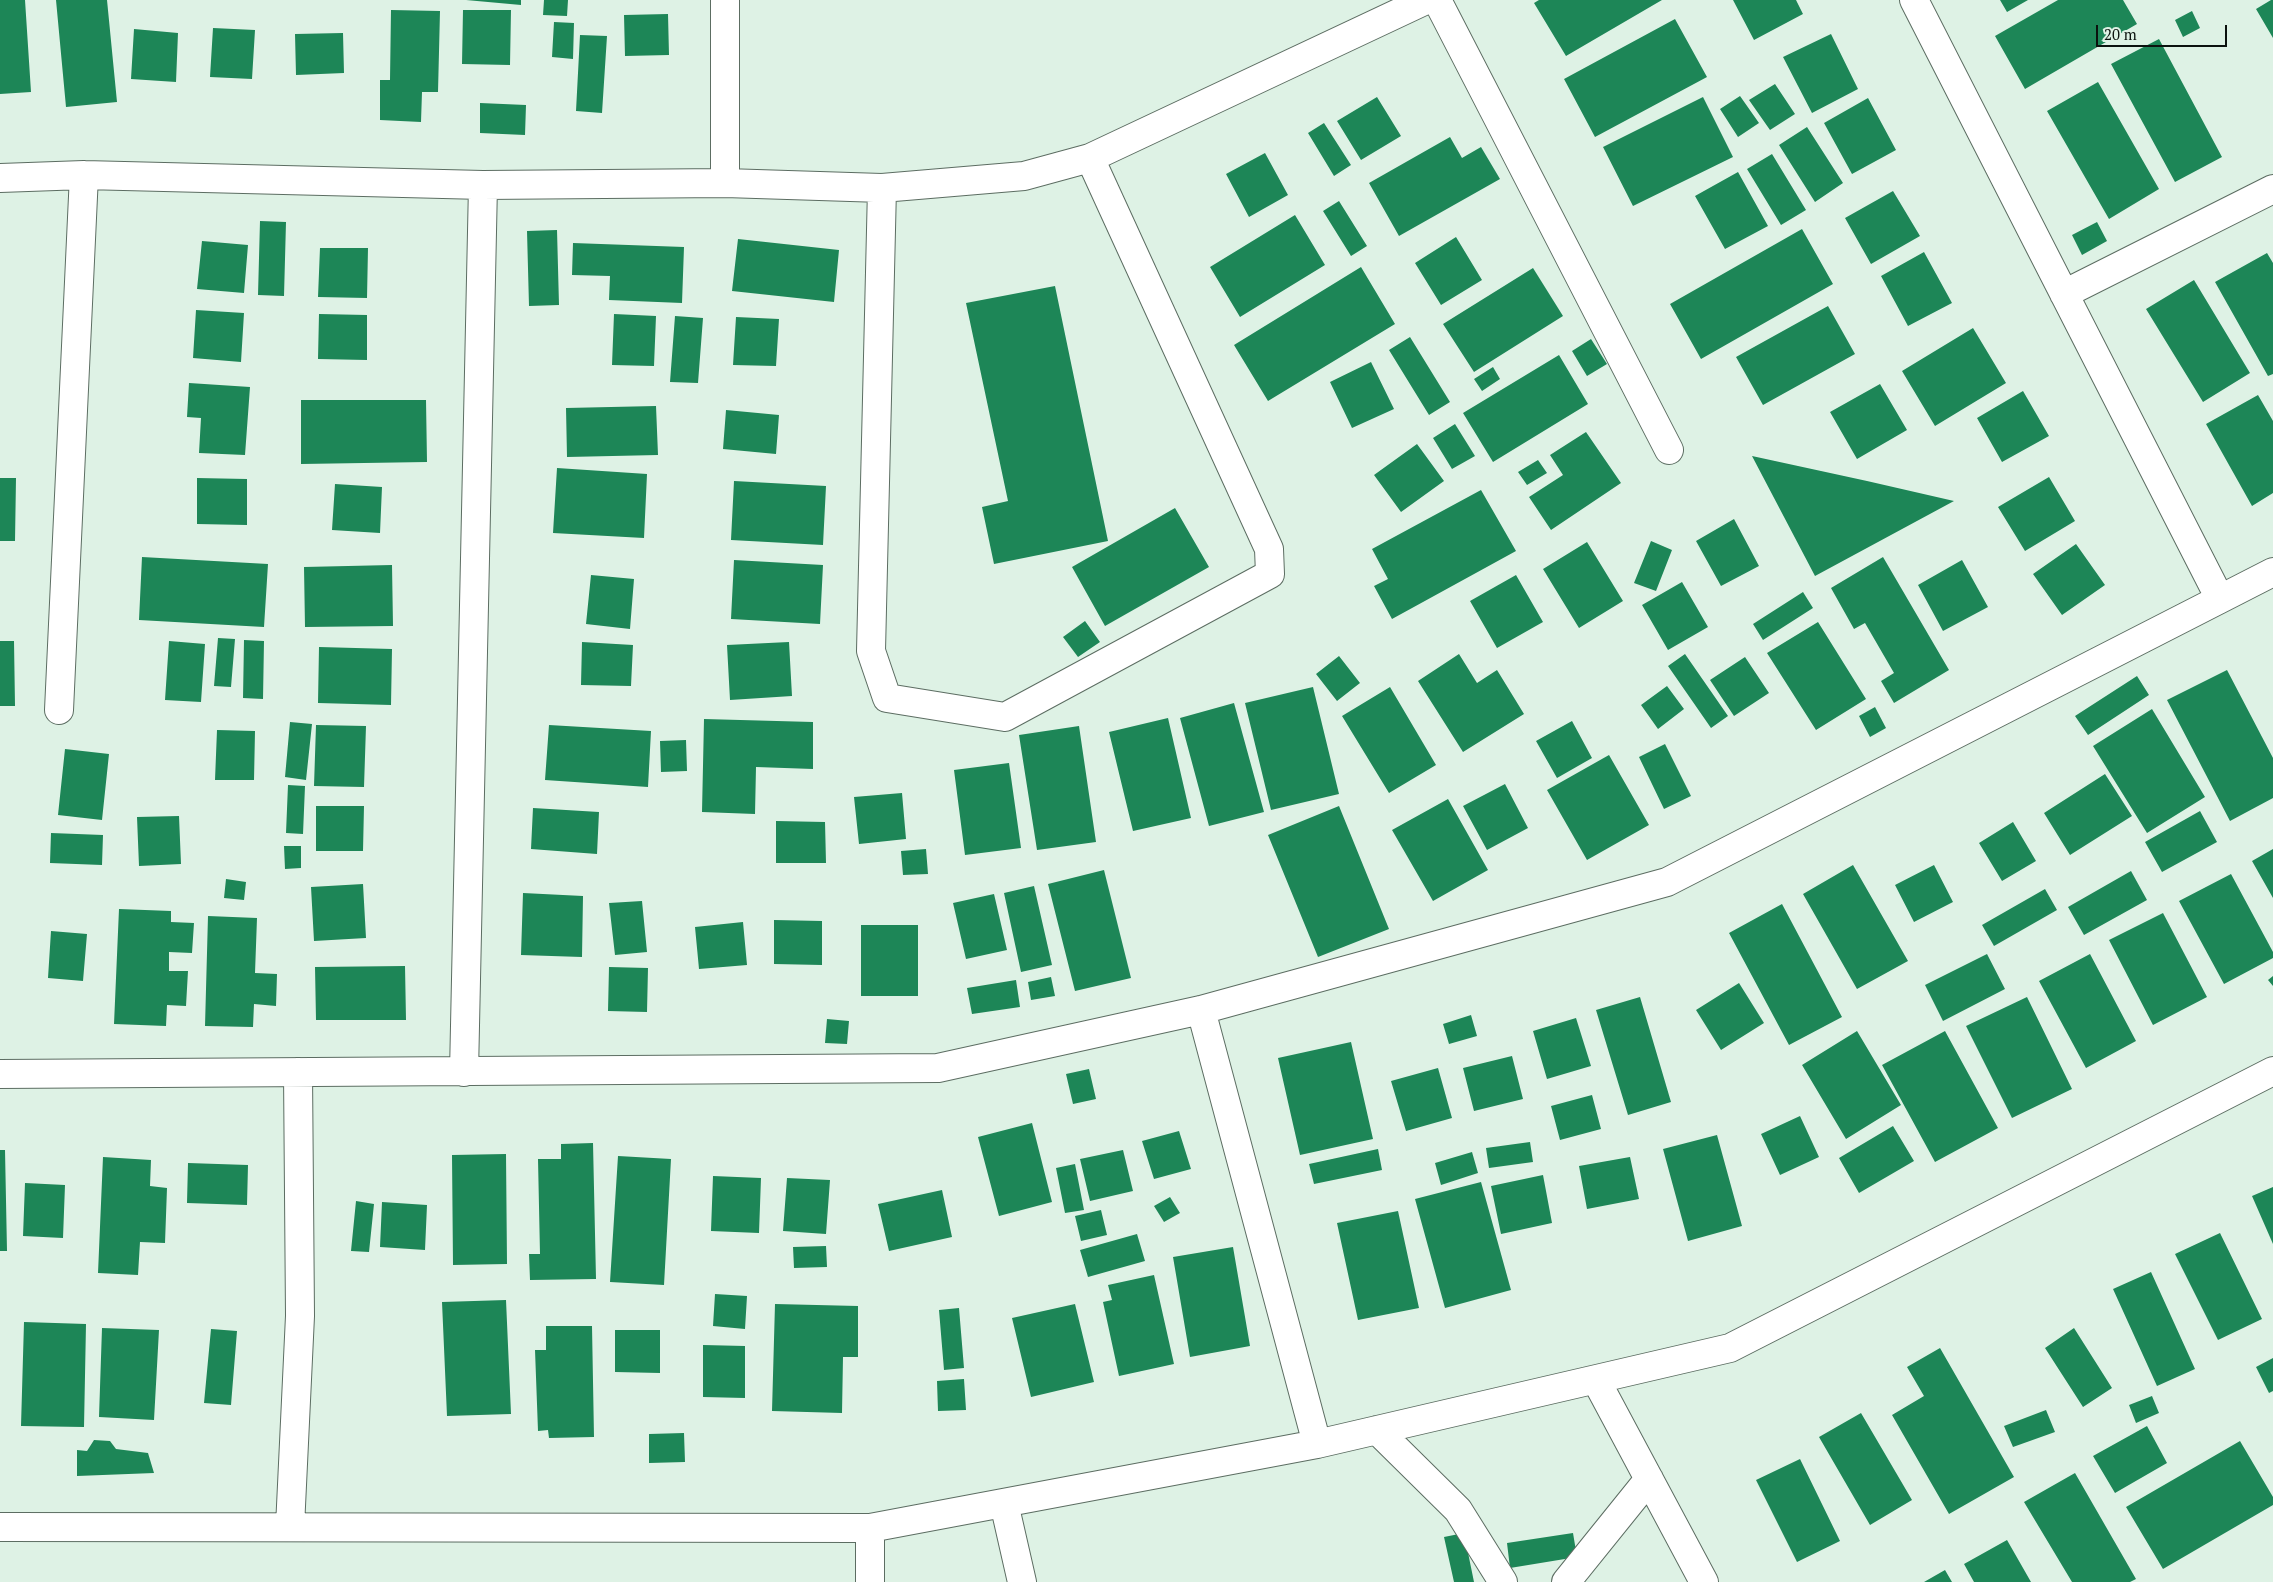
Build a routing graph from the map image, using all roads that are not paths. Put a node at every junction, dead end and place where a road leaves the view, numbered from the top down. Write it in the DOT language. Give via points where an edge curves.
graph roads {
  1 [pos="725,0"];
  2 [pos="1426,0"];
  3 [pos="1437,0"];
  4 [pos="1914,0"];
  5 [pos="1090,158"];
  6 [pos="84,175"];
  7 [pos="0,178"];
  8 [pos="725,183"];
  9 [pos="483,185"];
  10 [pos="882,188"];
  11 [pos="2273,189"];
  12 [pos="2064,294"];
  13 [pos="1669,450"];
  14 [pos="2273,572"];
  15 [pos="2220,599"];
  16 [pos="59,710"];
  17 [pos="1201,1010"];
  18 [pos="298,1072"];
  19 [pos="464,1072"];
  20 [pos="2273,1072"];
  21 [pos="0,1074"];
  22 [pos="1596,1380"];
  23 [pos="1377,1430"];
  24 [pos="1317,1444"];
  25 [pos="1649,1479"];
  26 [pos="1004,1503"];
  27 [pos="0,1527"];
  28 [pos="290,1527"];
  29 [pos="870,1528"];
  30 [pos="870,1582"];
  31 [pos="1022,1582"];
  32 [pos="1503,1582"];
  33 [pos="1566,1582"];
  34 [pos="1704,1582"];
  1 -- 8 [label="street"];
  2 -- 5 [label="street"];
  3 -- 13 [label="street"];
  4 -- 12 [label="street"];
  5 -- 10 [label="street" via="1024,176"];
  5 -- 10 [label="street" via="1269,549 1270,574 1005,717 887,698 871,651"];
  6 -- 7 [label="street"];
  6 -- 9 [label="street"];
  6 -- 16 [label="street"];
  8 -- 9 [label="street"];
  8 -- 10 [label="street"];
  9 -- 19 [label="street"];
  11 -- 12 [label="street"];
  12 -- 15 [label="street"];
  14 -- 15 [label="street"];
  15 -- 17 [label="street" via="1667,882"];
  17 -- 19 [label="street" via="938,1068"];
  17 -- 24 [label="street"];
  18 -- 19 [label="street"];
  18 -- 21 [label="street"];
  18 -- 28 [label="street" via="300,1316"];
  20 -- 22 [label="street" via="1730,1348"];
  22 -- 23 [label="street"];
  22 -- 25 [label="street"];
  23 -- 24 [label="street"];
  23 -- 32 [label="street" via="1458,1510"];
  24 -- 26 [label="street"];
  25 -- 33 [label="street"];
  25 -- 34 [label="street"];
  26 -- 29 [label="street"];
  26 -- 31 [label="street"];
  27 -- 28 [label="street"];
  28 -- 29 [label="street"];
  29 -- 30 [label="street"];
}
